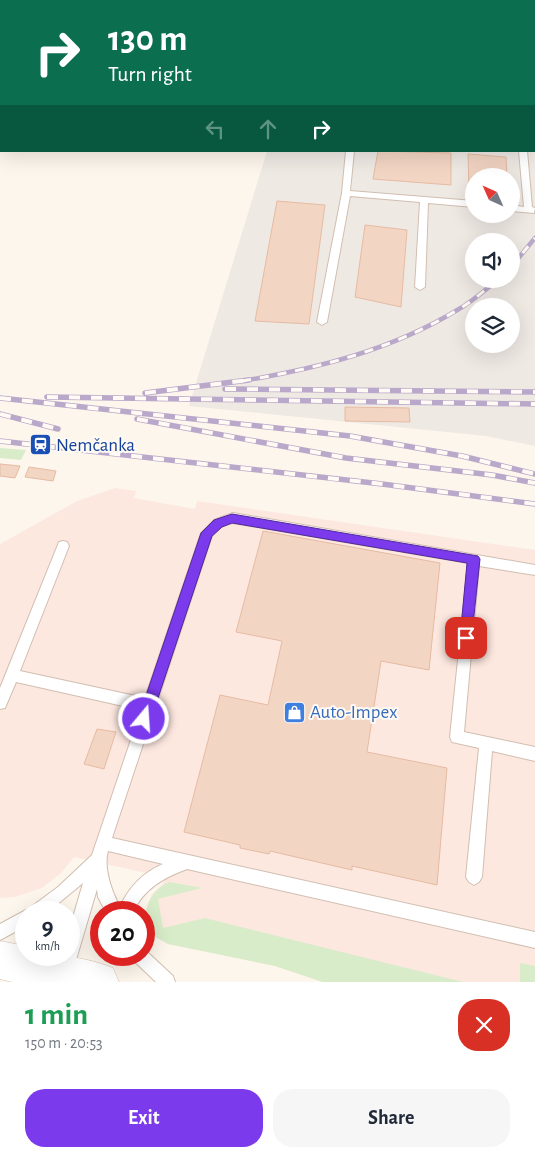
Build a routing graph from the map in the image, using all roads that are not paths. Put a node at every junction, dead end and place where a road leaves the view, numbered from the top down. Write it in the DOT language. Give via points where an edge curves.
graph roads {
  1 [pos="350,152"];
  2 [pos="523,152"];
  3 [pos="346,193"];
  4 [pos="424,200"];
  5 [pos="465,203"];
  6 [pos="531,209"];
  7 [pos="420,287"];
  8 [pos="322,322"];
  9 [pos="63,546"];
  10 [pos="474,559"];
  11 [pos="535,570"];
  12 [pos="12,674"];
  13 [pos="0,704"];
  14 [pos="149,705"];
  15 [pos="486,744"];
  16 [pos="535,754"];
  17 [pos="103,843"];
  18 [pos="98,859"];
  19 [pos="186,862"];
  20 [pos="474,877"];
  21 [pos="51,901"];
  22 [pos="108,901"];
  23 [pos="130,901"];
  24 [pos="15,924"];
  25 [pos="0,932"];
  26 [pos="535,939"];
  27 [pos="0,960"];
  28 [pos="151,966"];
  29 [pos="82,978"];
  30 [pos="167,982"];
  1 -- 3 [label="lane"];
  2 -- 6 [label="lane"];
  3 -- 4 [label="lane"];
  3 -- 8 [label="lane"];
  4 -- 5 [label="lane"];
  4 -- 7 [label="lane"];
  9 -- 12 [label="lane"];
  10 -- 11 [label="lane"];
  10 -- 14 [label="lane" via="232,518 218,523 207,533"];
  10 -- 15 [label="lane" via="456,738"];
  12 -- 13 [label="lane"];
  12 -- 14 [label="lane"];
  14 -- 17 [label="lane"];
  15 -- 16 [label="lane"];
  15 -- 20 [label="lane"];
  17 -- 18 [label="lane"];
  17 -- 19 [label="lane"];
  18 -- 21 [label="lane"];
  18 -- 22 [label="lane"];
  18 -- 29 [label="lane"];
  19 -- 23 [label="lane" via="162,870"];
  19 -- 26 [label="lane"];
  24 -- 25 [label="lane"];
  27 -- 29 [label="main road"];
  28 -- 30 [label="lane"];
}
